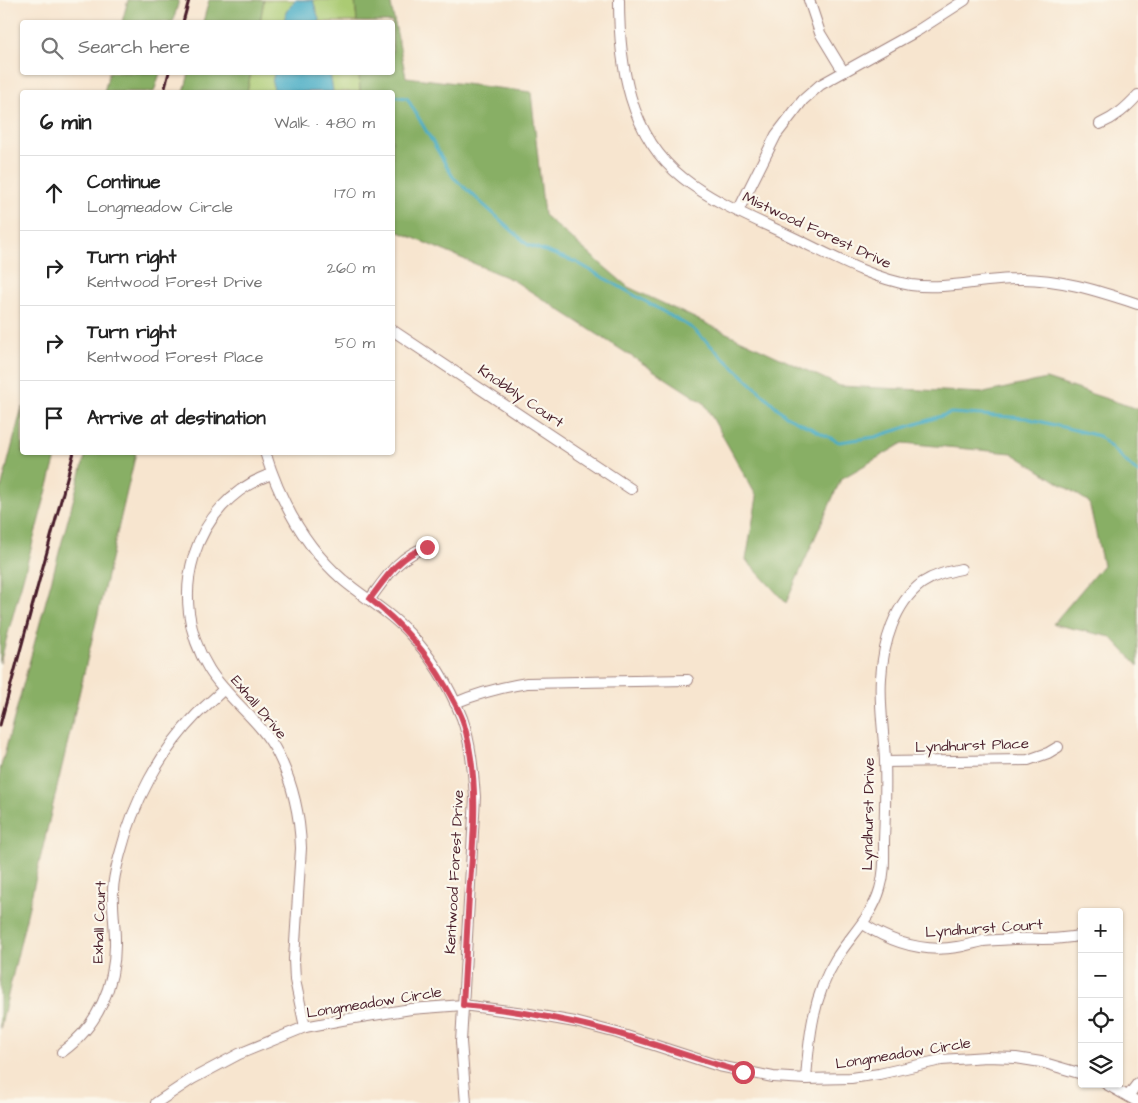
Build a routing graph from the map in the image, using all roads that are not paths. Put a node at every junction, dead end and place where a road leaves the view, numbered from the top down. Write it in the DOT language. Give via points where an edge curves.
graph roads {
  1 [pos="618,0"];
  2 [pos="809,0"];
  3 [pos="965,0"];
  4 [pos="843,71"];
  5 [pos="1138,95"];
  6 [pos="1100,124"];
  7 [pos="738,211"];
  8 [pos="1138,304"];
  9 [pos="395,332"];
  10 [pos="266,455"];
  11 [pos="271,474"];
  12 [pos="631,489"];
  13 [pos="427,547"];
  14 [pos="961,569"];
  15 [pos="370,599"];
  16 [pos="688,680"];
  17 [pos="224,689"];
  18 [pos="455,703"];
  19 [pos="1058,747"];
  20 [pos="885,762"];
  21 [pos="863,924"];
  22 [pos="1078,936"];
  23 [pos="463,1005"];
  24 [pos="305,1028"];
  25 [pos="62,1052"];
  26 [pos="1078,1073"];
  27 [pos="806,1079"];
  28 [pos="1138,1083"];
  29 [pos="1113,1088"];
  30 [pos="1128,1096"];
  31 [pos="1138,1102"];
  32 [pos="156,1103"];
  33 [pos="466,1103"];
  1 -- 7 [label="street, Mistwood Forest Drive" via="627,88 642,129 681,178"];
  2 -- 4 [label="street" via="820,32"];
  3 -- 4 [label="street" via="917,31"];
  4 -- 7 [label="street" via="820,85 790,115"];
  5 -- 6 [label="street" via="1126,109"];
  7 -- 8 [label="street, Mistwood Forest Drive" via="890,280 949,286 1041,279 1096,290"];
  9 -- 12 [label="street, Knobbly Court"];
  10 -- 11 [label="street, Kentwood Forest Drive"];
  11 -- 15 [label="street, Kentwood Forest Drive" via="290,514 309,543 325,563"];
  11 -- 17 [label="street, Exhall Drive" via="244,487 219,509 199,540 193,559 187,598 193,633 209,669"];
  13 -- 15 [label="street" via="400,561"];
  14 -- 20 [label="street, Lyndhurst Drive" via="922,583 894,620 881,679"];
  15 -- 18 [label="street, Kentwood Forest Drive" via="418,643"];
  16 -- 18 [label="street" via="527,683 490,690"];
  17 -- 24 [label="street, Exhall Drive" via="250,715 277,752 297,807 301,848 294,959 298,1002"];
  17 -- 25 [label="street, Exhall Court" via="178,736 144,790 120,852 112,889 114,959 105,997 86,1031"];
  18 -- 23 [label="street, Kentwood Forest Drive" via="469,747 475,797"];
  19 -- 20 [label="street, Lyndhurst Place" via="1028,760"];
  20 -- 21 [label="street, Lyndhurst Drive" via="884,871 877,897"];
  21 -- 22 [label="street, Lyndhurst Court" via="902,944 939,949 981,942"];
  21 -- 27 [label="street, Lyndhurst Drive" via="836,958 818,994"];
  23 -- 24 [label="street, Longmeadow Circle" via="401,1010"];
  23 -- 27 [label="street, Longmeadow Circle" via="575,1022 743,1072"];
  23 -- 33 [label="street, Kentwood Forest Drive" via="461,1042"];
  24 -- 32 [label="street, Longmeadow Circle" via="239,1054"];
  26 -- 27 [label="street, Longmeadow Circle" via="1041,1062 987,1057 941,1060 851,1078"];
  28 -- 30 [label="street"];
  29 -- 30 [label="street"];
  30 -- 31 [label="street"];
}
